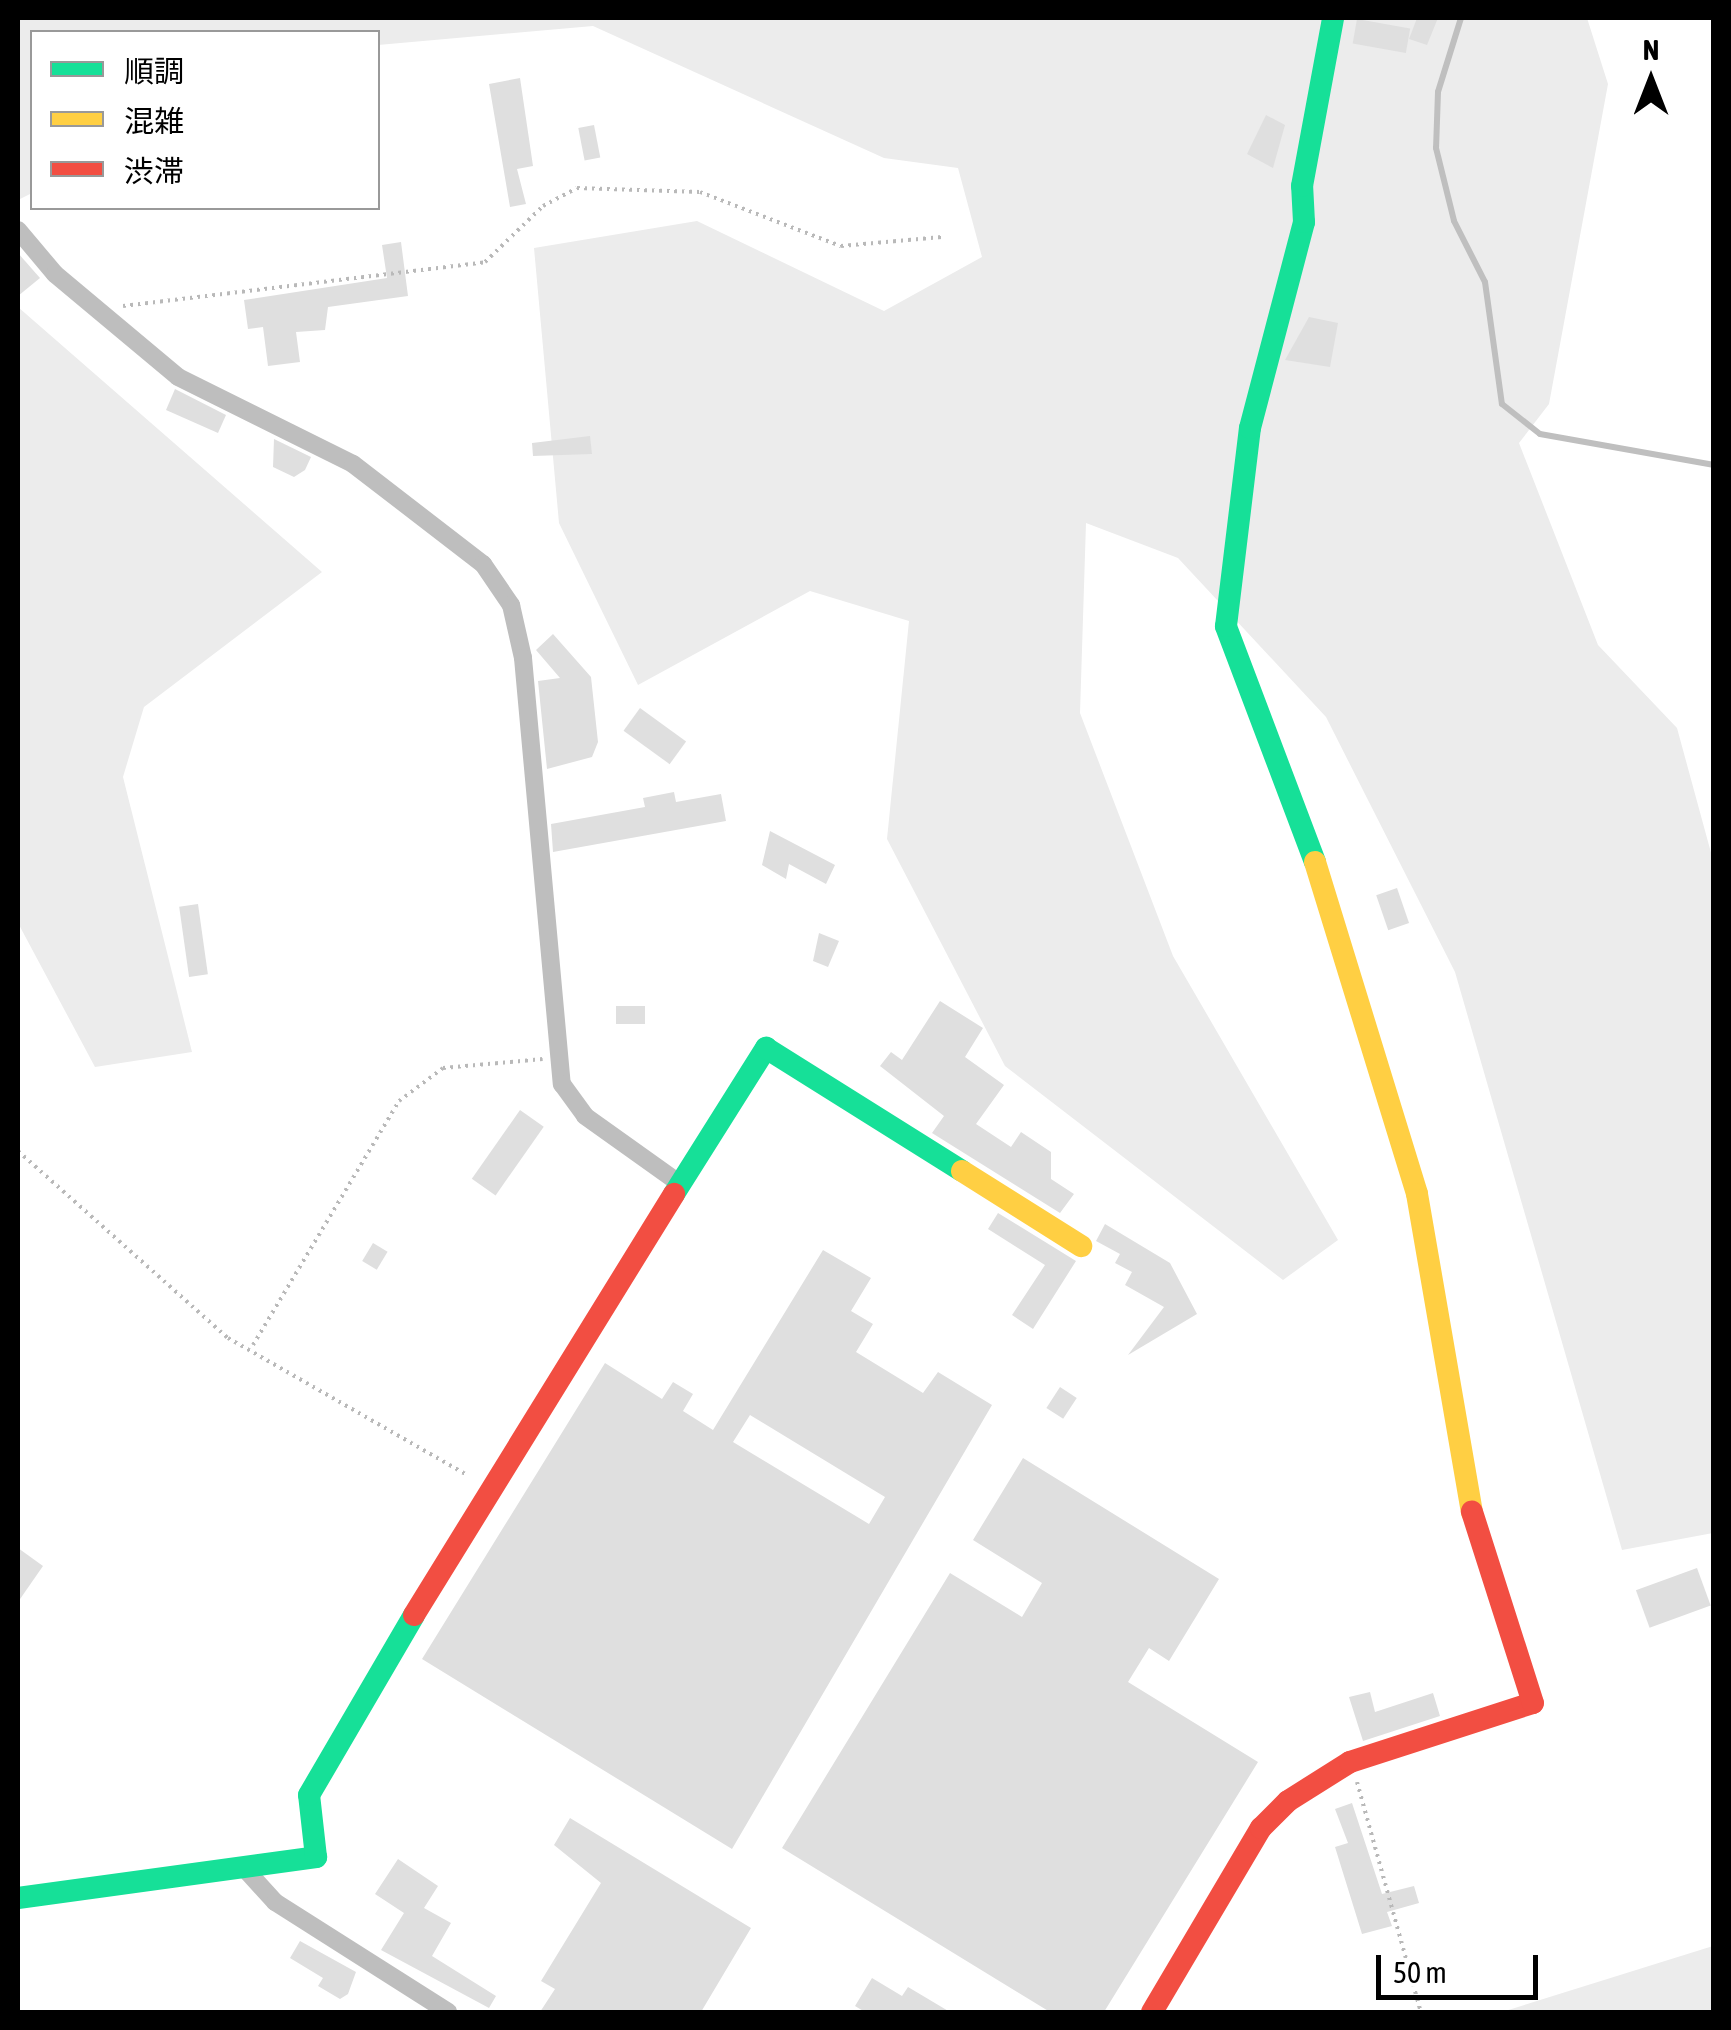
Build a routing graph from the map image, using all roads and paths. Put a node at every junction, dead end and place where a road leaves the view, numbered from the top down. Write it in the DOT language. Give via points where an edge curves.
graph roads {
  1 [pos="1333,18"];
  2 [pos="18,230"];
  3 [pos="942,238"];
  4 [pos="100,315"];
  5 [pos="558,1058"];
  6 [pos="18,1152"];
  7 [pos="679,1183"];
  8 [pos="1081,1246"];
  9 [pos="253,1346"];
  10 [pos="488,1488"];
  11 [pos="1350,1762"];
  12 [pos="245,1869"];
  13 [pos="18,1898"];
  14 [pos="448,2012"];
  15 [pos="1152,2012"];
  16 [pos="1421,2012"];
  1 -- 11 [label="street" via="1302,186 1304,222 1250,428 1226,626 1308,837 1417,1194 1477,1540 1533,1702"];
  2 -- 4 [label="street"];
  3 -- 4 [label="path" via="841,246 700,192 578,188 543,206 485,262"];
  4 -- 5 [label="street" via="178,376 352,464 483,564 511,605"];
  5 -- 7 [label="street" via="562,1084 586,1116"];
  5 -- 9 [label="path" via="442,1068 398,1101"];
  6 -- 9 [label="path" via="172,1293 228,1338"];
  7 -- 8 [label="street" via="766,1048"];
  7 -- 10 [label="street"];
  9 -- 10 [label="path"];
  10 -- 12 [label="street" via="308,1795 316,1857"];
  11 -- 15 [label="street" via="1261,1828"];
  11 -- 16 [label="path"];
  12 -- 13 [label="street"];
  12 -- 14 [label="street" via="276,1902"];
}
